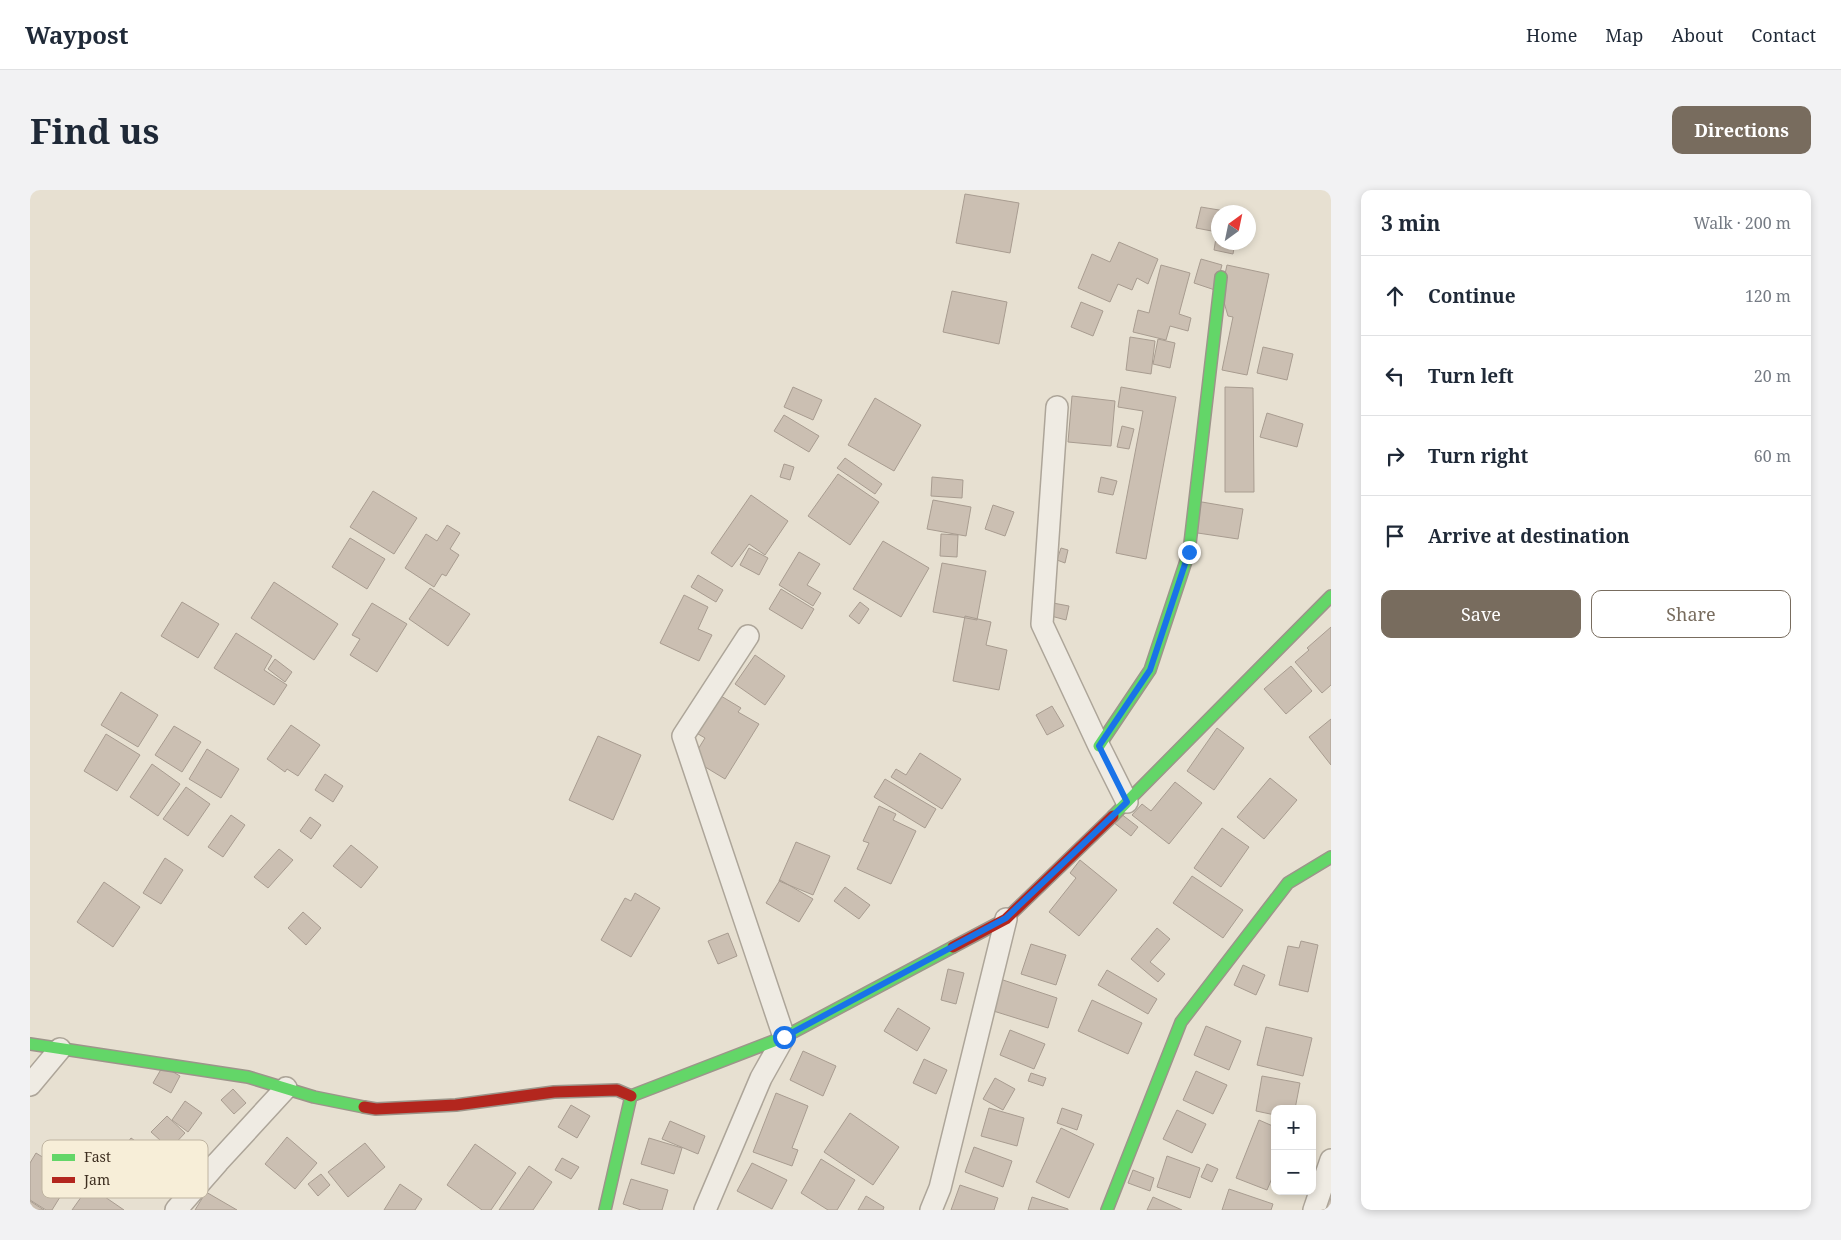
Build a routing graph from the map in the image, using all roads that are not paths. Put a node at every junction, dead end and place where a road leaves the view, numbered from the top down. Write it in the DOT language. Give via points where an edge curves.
graph roads {
  1 [pos="1221,278"];
  2 [pos="1057,406"];
  3 [pos="1331,596"];
  4 [pos="748,636"];
  5 [pos="1099,746"];
  6 [pos="1127,802"];
  7 [pos="1331,857"];
  8 [pos="1006,918"];
  9 [pos="784,1037"];
  10 [pos="30,1044"];
  11 [pos="60,1049"];
  12 [pos="30,1085"];
  13 [pos="286,1088"];
  14 [pos="630,1096"];
  15 [pos="1331,1160"];
  16 [pos="208,1173"];
  17 [pos="186,1198"];
  18 [pos="176,1210"];
  19 [pos="605,1210"];
  20 [pos="705,1210"];
  21 [pos="932,1210"];
  22 [pos="1107,1210"];
  23 [pos="1314,1210"];
  1 -- 5 [label="street" via="1189,552 1150,670"];
  2 -- 5 [label="street" via="1042,624"];
  3 -- 6 [label="street"];
  4 -- 9 [label="street" via="683,736"];
  5 -- 6 [label="street"];
  6 -- 8 [label="street"];
  7 -- 22 [label="street" via="1288,883 1181,1022"];
  8 -- 9 [label="street"];
  8 -- 21 [label="street"];
  9 -- 14 [label="street"];
  9 -- 20 [label="street" via="761,1078"];
  10 -- 11 [label="street"];
  11 -- 12 [label="street"];
  11 -- 13 [label="street" via="248,1077"];
  13 -- 14 [label="street" via="376,1109 456,1105 554,1092 617,1090"];
  13 -- 16 [label="street"];
  14 -- 19 [label="street"];
  15 -- 23 [label="street"];
  17 -- 18 [label="street"];
}
